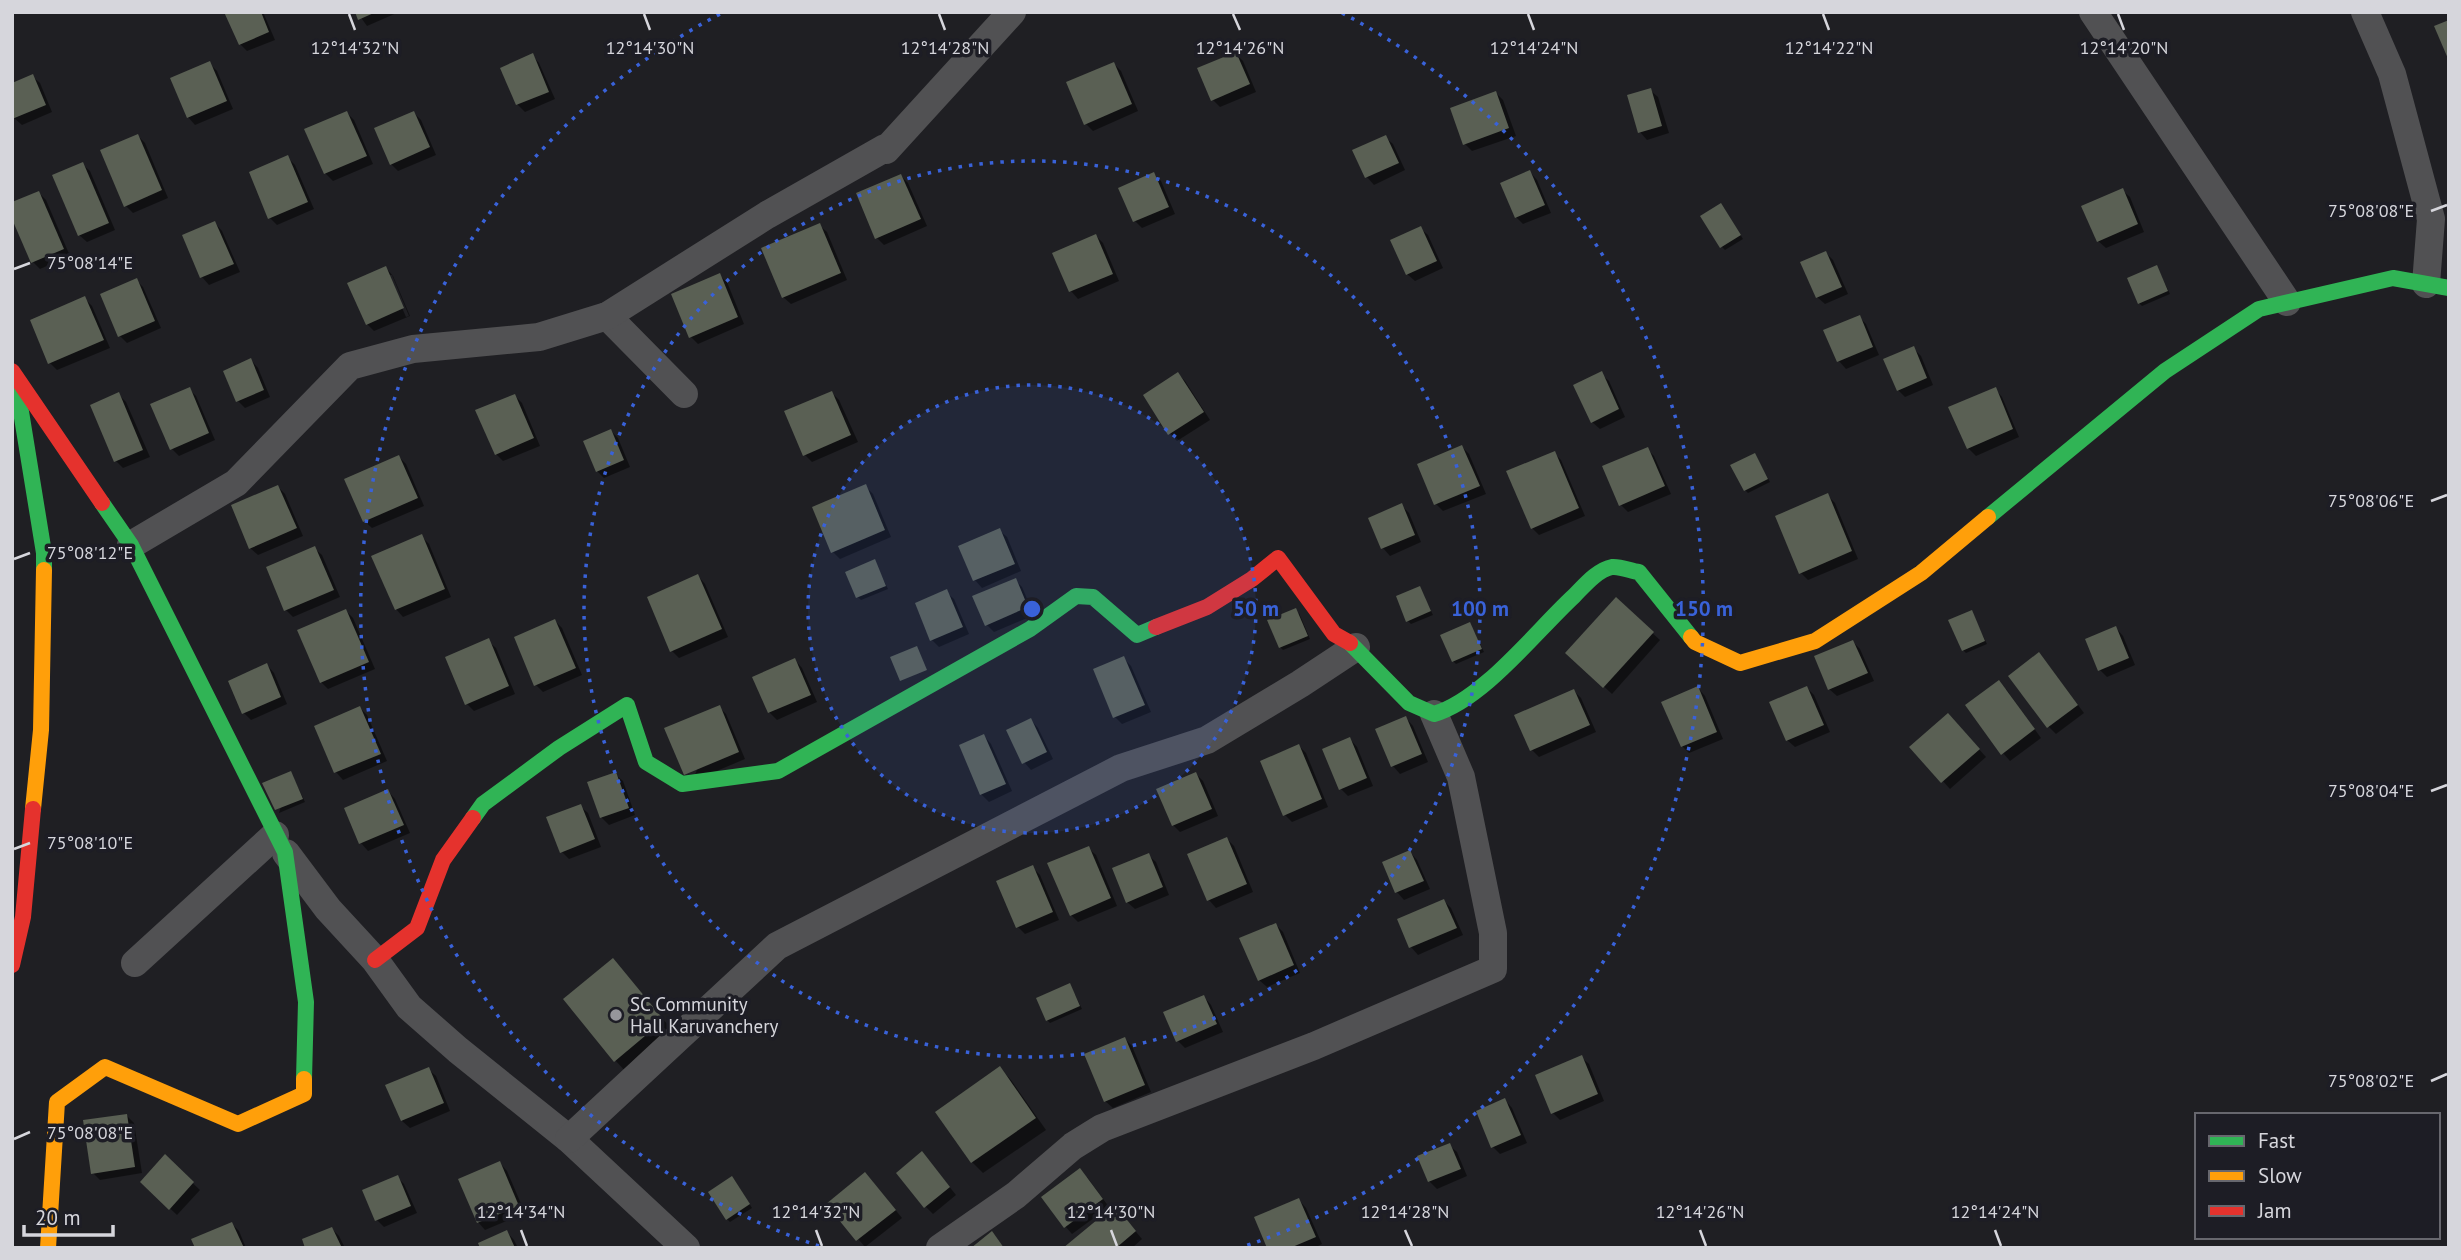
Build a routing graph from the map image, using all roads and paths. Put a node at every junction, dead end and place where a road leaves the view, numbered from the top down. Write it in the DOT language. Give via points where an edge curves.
graph roads {
  1 [pos="1012,12"];
  2 [pos="2093,12"];
  3 [pos="2365,12"];
  4 [pos="2437,286"];
  5 [pos="2287,302"];
  6 [pos="607,316"];
  7 [pos="12,372"];
  8 [pos="684,394"];
  9 [pos="131,545"];
  10 [pos="1356,648"];
  11 [pos="1434,715"];
  12 [pos="280,844"];
  13 [pos="375,960"];
  14 [pos="135,963"];
  15 [pos="12,965"];
  16 [pos="569,1139"];
  17 [pos="48,1248"];
  18 [pos="686,1248"];
  19 [pos="940,1248"];
  1 -- 6 [label="street" via="886,150 767,215"];
  2 -- 5 [label="street"];
  3 -- 4 [label="street" via="2392,74 2431,219"];
  4 -- 5 [label="street" via="2393,278"];
  5 -- 11 [label="street" via="2259,309 2165,371 1921,573 1815,641 1740,663 1695,642 1639,572 1613,567 1596,575 1513,659 1451,709"];
  6 -- 8 [label="street"];
  6 -- 9 [label="street" via="539,337 413,349 349,366 236,483"];
  7 -- 9 [label="street"];
  7 -- 15 [label="street" via="44,553 41,730 23,917"];
  9 -- 12 [label="street"];
  10 -- 11 [label="street" via="1409,703"];
  10 -- 13 [label="street" via="1334,634 1278,558 1207,607 1137,635 1093,597 1076,596 1030,629 778,771 682,784 646,762 627,705 483,804 443,860 417,928"];
  10 -- 16 [label="street" via="1207,740 1121,768 776,946"];
  11 -- 19 [label="street" via="1461,777 1493,933 1493,969 1314,1046 1102,1128"];
  12 -- 13 [label="street" via="328,909"];
  12 -- 14 [label="street"];
  12 -- 17 [label="street" via="306,1002 304,1094 238,1124 105,1067 57,1102"];
  13 -- 16 [label="street" via="409,1007"];
  16 -- 18 [label="street"];
}
